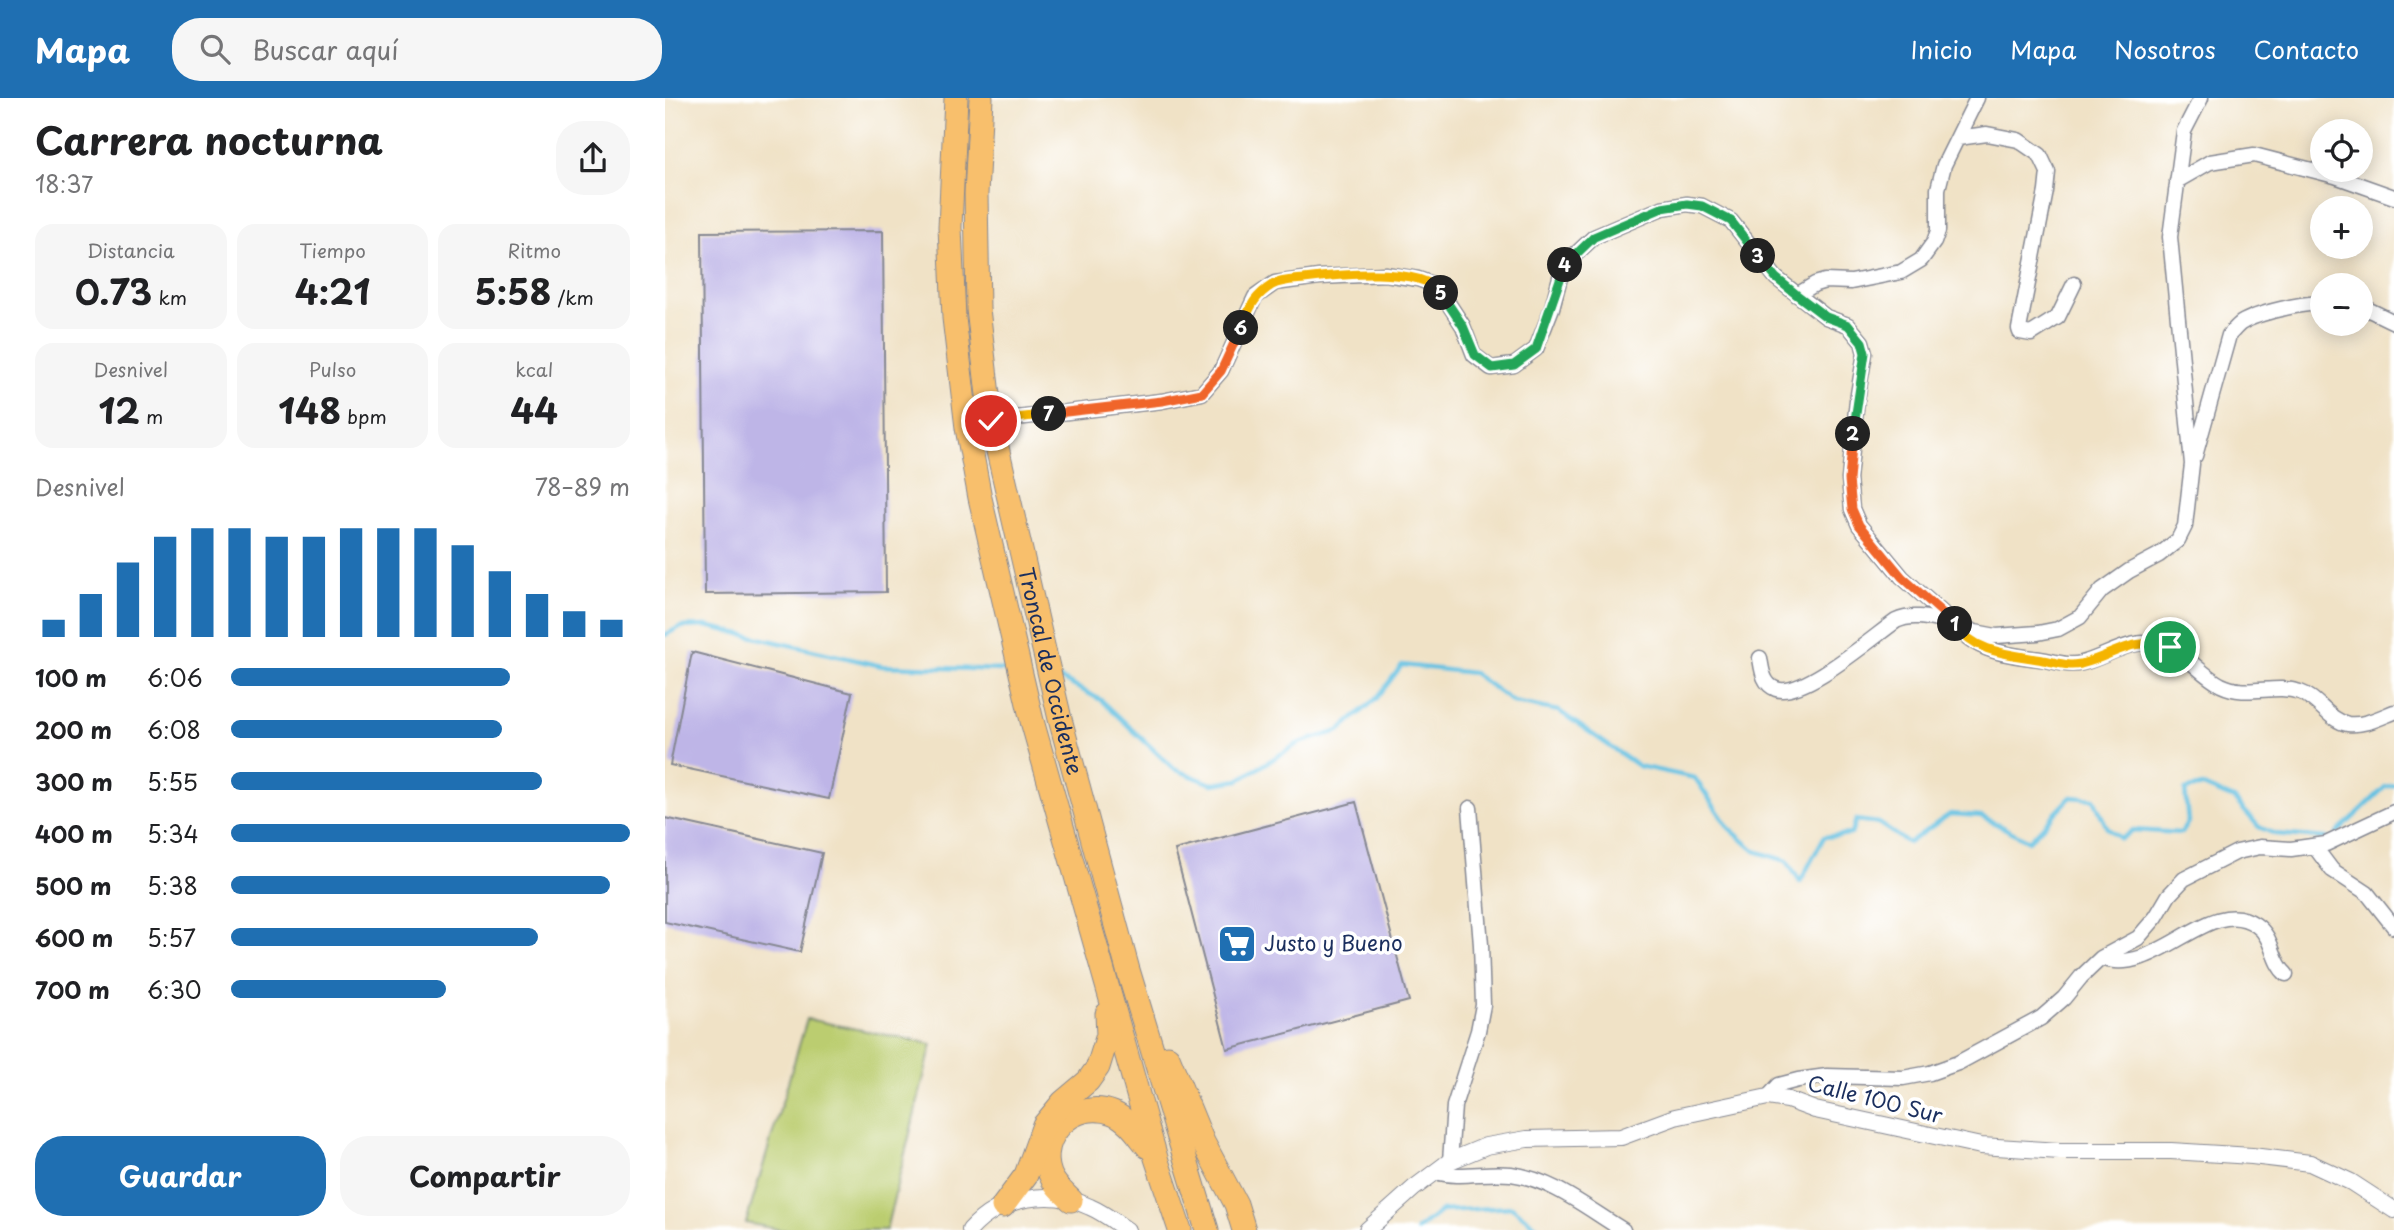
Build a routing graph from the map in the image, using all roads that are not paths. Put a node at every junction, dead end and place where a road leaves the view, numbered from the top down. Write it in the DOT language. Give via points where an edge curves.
graph roads {
  1 [pos="956,98"];
  2 [pos="982,98"];
  3 [pos="1977,98"];
  4 [pos="2201,98"];
  5 [pos="1958,138"];
  6 [pos="2178,181"];
  7 [pos="2394,197"];
  8 [pos="2074,284"];
  9 [pos="1797,295"];
  10 [pos="2310,303"];
  11 [pos="2373,312"];
  12 [pos="2394,322"];
  13 [pos="991,421"];
  14 [pos="2192,464"];
  15 [pos="1955,624"];
  16 [pos="1760,657"];
  17 [pos="2394,712"];
  18 [pos="1470,808"];
  19 [pos="2394,812"];
  20 [pos="2314,846"];
  21 [pos="1101,869"];
  22 [pos="2394,927"];
  23 [pos="2101,958"];
  24 [pos="1102,972"];
  25 [pos="2286,974"];
  26 [pos="1768,1097"];
  27 [pos="1156,1158"];
  28 [pos="1450,1161"];
  29 [pos="1435,1172"];
  30 [pos="1071,1200"];
  31 [pos="1003,1206"];
  32 [pos="2394,1210"];
  33 [pos="1205,1225"];
  34 [pos="973,1226"];
  35 [pos="1122,1228"];
  36 [pos="1179,1228"];
  37 [pos="960,1230"];
  38 [pos="1244,1230"];
  39 [pos="1367,1230"];
  40 [pos="1623,1230"];
  1 -- 24 [label="highway, Troncal de Occidente" via="951,267 967,428 1032,722"];
  2 -- 13 [label="highway, Troncal de Occidente" via="976,194 978,309"];
  3 -- 5 [label="street"];
  4 -- 6 [label="street" via="2184,131"];
  5 -- 8 [label="street" via="1987,134 2018,140 2040,155 2047,172 2020,332 2031,334 2058,317"];
  5 -- 9 [label="street" via="1950,148 1938,189 1938,231 1921,260 1901,272 1851,282 1825,281"];
  6 -- 7 [label="street" via="2210,162 2254,155"];
  6 -- 14 [label="street" via="2170,237"];
  9 -- 13 [label="street" via="1776,278 1731,221 1702,206 1687,204 1662,208 1594,237 1563,266 1536,349 1514,365 1492,368 1475,355 1437,286 1385,274 1319,277 1275,283 1255,297 1221,371 1202,393"];
  9 -- 15 [label="street" via="1826,317 1848,325 1865,353 1849,480 1859,525 1902,577"];
  10 -- 14 [label="street" via="2241,323 2229,335"];
  11 -- 12 [label="street"];
  13 -- 21 [label="highway, Troncal de Occidente" via="1060,719"];
  14 -- 15 [label="street" via="2185,526 2178,540 2102,590 2080,617 2038,634 1996,636"];
  15 -- 16 [label="street" via="1906,616 1811,683 1789,691 1774,689 1763,678"];
  15 -- 17 [label="street" via="1984,648 2068,666 2134,644 2159,644 2180,652 2223,685 2251,692 2282,688 2301,692 2347,724"];
  18 -- 28 [label="street" via="1483,1005 1454,1106"];
  19 -- 20 [label="street"];
  20 -- 22 [label="street" via="2332,870 2367,893"];
  20 -- 23 [label="street" via="2237,852 2184,879 2138,938"];
  21 -- 33 [label="highway, Troncal de Occidente"];
  21 -- 38 [label="highway" via="1179,1085"];
  23 -- 25 [label="street" via="2140,959 2206,924 2234,919 2253,922 2266,933"];
  23 -- 26 [label="street" via="2041,1018 1958,1063 1903,1077 1812,1077 1779,1085"];
  24 -- 27 [label="highway, Troncal de Occidente"];
  24 -- 31 [label="highway" via="1108,1016 1105,1050 1088,1081 1044,1125 1026,1175"];
  26 -- 28 [label="street, Calle 100 Sur" via="1675,1118 1622,1137 1506,1141"];
  26 -- 32 [label="street, Calle 100 Sur" via="1981,1146 2171,1151 2310,1163"];
  27 -- 30 [label="highway" via="1126,1120 1100,1110 1077,1113 1054,1132 1047,1158 1055,1183"];
  27 -- 36 [label="highway, Troncal de Occidente"];
  28 -- 29 [label="street, Calle 100 Sur"];
  29 -- 39 [label="street, Calle 100 Sur"];
  29 -- 40 [label="street" via="1505,1174 1541,1181"];
  30 -- 31 [label="street" via="1036,1198"];
  30 -- 35 [label="street"];
  31 -- 34 [label="street"];
  34 -- 37 [label="street"];
}
